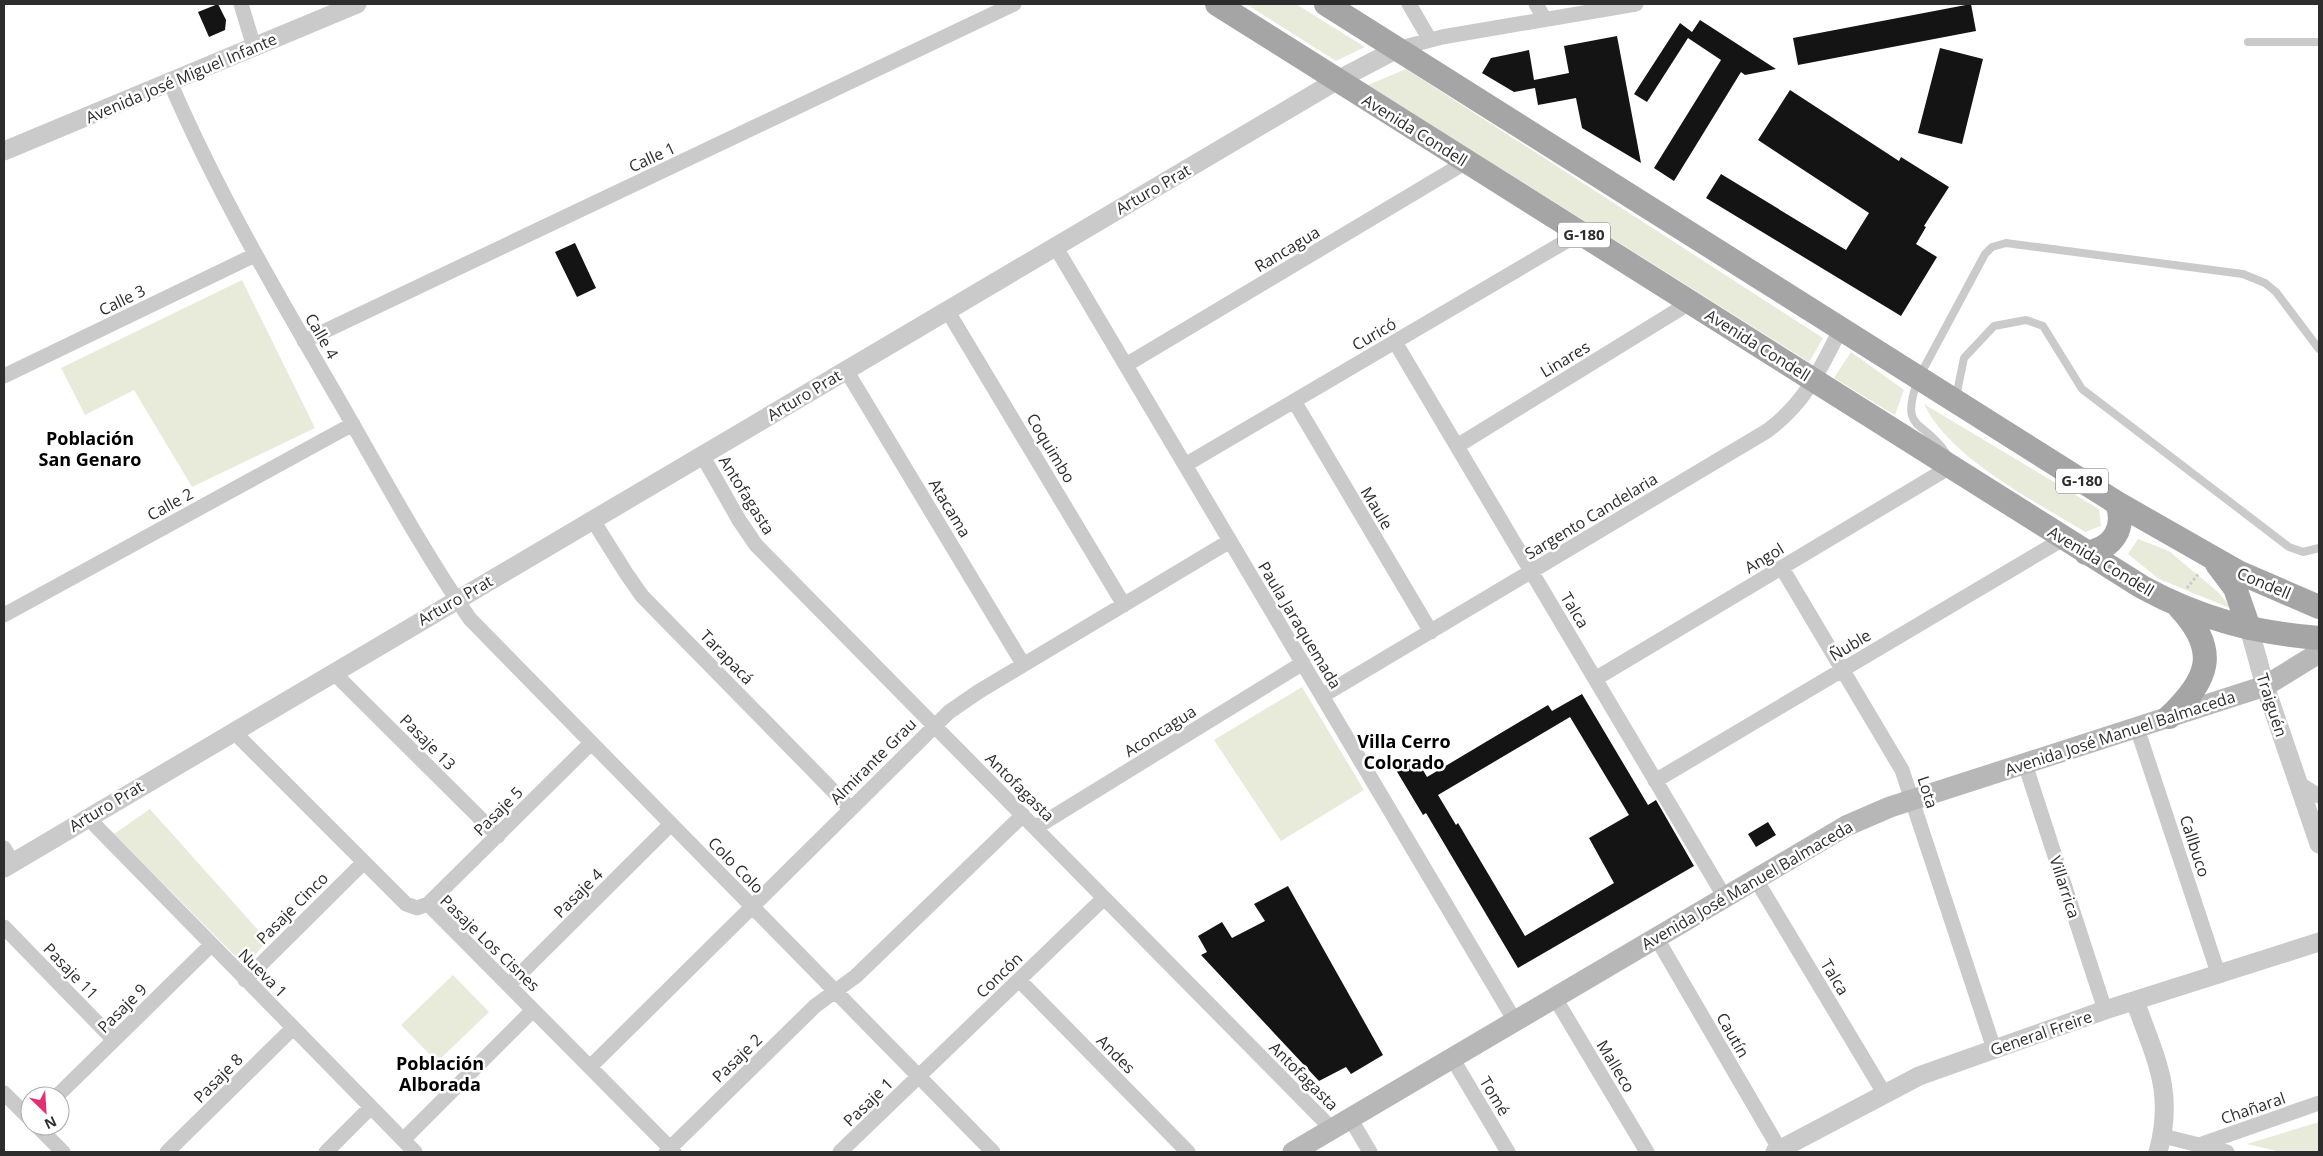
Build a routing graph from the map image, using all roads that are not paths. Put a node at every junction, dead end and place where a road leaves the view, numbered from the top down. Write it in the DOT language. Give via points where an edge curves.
graph roads {
  1 [pos="241,4"];
  2 [pos="357,4"];
  3 [pos="1014,4"];
  4 [pos="1217,4"];
  5 [pos="1326,4"];
  6 [pos="1408,4"];
  7 [pos="1536,4"];
  8 [pos="1636,4"];
  9 [pos="1544,18"];
  10 [pos="1430,40"];
  11 [pos="2248,42"];
  12 [pos="2319,42"];
  13 [pos="254,47"];
  14 [pos="1396,48"];
  15 [pos="1336,81"];
  16 [pos="170,82"];
  17 [pos="4,151"];
  18 [pos="1466,162"];
  19 [pos="1580,233"];
  20 [pos="1055,246"];
  21 [pos="255,255"];
  22 [pos="1691,302"];
  23 [pos="947,310"];
  24 [pos="1840,330"];
  25 [pos="304,341"];
  26 [pos="1395,342"];
  27 [pos="2319,349"];
  28 [pos="1126,366"];
  29 [pos="846,370"];
  30 [pos="4,376"];
  31 [pos="1918,379"];
  32 [pos="1815,380"];
  33 [pos="1294,401"];
  34 [pos="1955,402"];
  35 [pos="353,424"];
  36 [pos="1457,446"];
  37 [pos="702,455"];
  38 [pos="1185,465"];
  39 [pos="1950,467"];
  40 [pos="2117,503"];
  41 [pos="592,519"];
  42 [pos="2063,538"];
  43 [pos="1230,541"];
  44 [pos="2319,548"];
  45 [pos="2086,553"];
  46 [pos="2210,558"];
  47 [pos="1782,568"];
  48 [pos="1532,572"];
  49 [pos="456,600"];
  50 [pos="1124,605"];
  51 [pos="2179,606"];
  52 [pos="2319,607"];
  53 [pos="4,615"];
  54 [pos="2249,628"];
  55 [pos="1431,632"];
  56 [pos="2319,638"];
  57 [pos="2319,653"];
  58 [pos="1303,663"];
  59 [pos="1023,664"];
  60 [pos="1842,670"];
  61 [pos="333,672"];
  62 [pos="1595,679"];
  63 [pos="2265,686"];
  64 [pos="1322,696"];
  65 [pos="2169,717"];
  66 [pos="934,725"];
  67 [pos="2137,728"];
  68 [pos="233,731"];
  69 [pos="591,743"];
  70 [pos="2024,764"];
  71 [pos="1655,781"];
  72 [pos="2298,782"];
  73 [pos="2319,796"];
  74 [pos="1912,800"];
  75 [pos="850,808"];
  76 [pos="1023,815"];
  77 [pos="87,817"];
  78 [pos="671,824"];
  79 [pos="1035,828"];
  80 [pos="498,836"];
  81 [pos="2319,844"];
  82 [pos="7,860"];
  83 [pos="364,862"];
  84 [pos="1755,878"];
  85 [pos="1724,896"];
  86 [pos="1104,898"];
  87 [pos="428,904"];
  88 [pos="752,906"];
  89 [pos="4,927"];
  90 [pos="1656,937"];
  91 [pos="2319,942"];
  92 [pos="211,944"];
  93 [pos="2219,976"];
  94 [pos="245,980"];
  95 [pos="1018,980"];
  96 [pos="509,986"];
  97 [pos="835,992"];
  98 [pos="1555,998"];
  99 [pos="2136,1002"];
  100 [pos="534,1010"];
  101 [pos="2105,1010"];
  102 [pos="1515,1021"];
  103 [pos="293,1028"];
  104 [pos="114,1040"];
  105 [pos="1994,1050"];
  106 [pos="1452,1058"];
  107 [pos="590,1067"];
  108 [pos="919,1077"];
  109 [pos="67,1086"];
  110 [pos="4,1092"];
  111 [pos="1884,1093"];
  112 [pos="2319,1103"];
  113 [pos="371,1108"];
  114 [pos="20,1109"];
  115 [pos="1341,1124"];
  116 [pos="47,1136"];
  117 [pos="403,1140"];
  118 [pos="2161,1144"];
  119 [pos="2199,1145"];
  120 [pos="670,1151"];
  121 [pos="1778,1151"];
  122 [pos="63,1152"];
  123 [pos="167,1152"];
  124 [pos="326,1152"];
  125 [pos="416,1152"];
  126 [pos="840,1152"];
  127 [pos="993,1152"];
  128 [pos="1188,1152"];
  129 [pos="1293,1152"];
  130 [pos="1370,1152"];
  131 [pos="1508,1152"];
  132 [pos="1646,1152"];
  133 [pos="2227,1152"];
  1 -- 13 [label="street"];
  2 -- 13 [label="street, Avenida José Miguel Infante"];
  3 -- 25 [label="street, Calle 1"];
  4 -- 15 [label="main road, Avenida Condell / G-180"];
  5 -- 14 [label="main road, G-180"];
  6 -- 10 [label="street"];
  7 -- 9 [label="street"];
  8 -- 9 [label="street, Arturo Prat"];
  9 -- 10 [label="street, Arturo Prat"];
  10 -- 14 [label="street, Arturo Prat"];
  11 -- 12 [label="lane"];
  13 -- 16 [label="street, Avenida José Miguel Infante"];
  14 -- 15 [label="street, Arturo Prat"];
  14 -- 24 [label="main road, G-180"];
  15 -- 18 [label="main road, Avenida Condell / G-180"];
  15 -- 20 [label="street, Arturo Prat"];
  16 -- 17 [label="street, Avenida José Miguel Infante"];
  16 -- 21 [label="street, Calle 4" via="213,177"];
  18 -- 19 [label="main road, Avenida Condell / G-180"];
  18 -- 28 [label="street, Rancagua"];
  19 -- 22 [label="main road, Avenida Condell / G-180"];
  19 -- 26 [label="street, Curicó"];
  20 -- 23 [label="street, Arturo Prat"];
  20 -- 28 [label="street, Paula Jaraquemada"];
  21 -- 25 [label="street, Calle 4"];
  21 -- 30 [label="street, Calle 3"];
  22 -- 32 [label="main road, Avenida Condell / G-180"];
  22 -- 36 [label="street, Linares"];
  23 -- 29 [label="street, Arturo Prat"];
  23 -- 50 [label="street, Coquimbo"];
  24 -- 31 [label="main road, G-180"];
  24 -- 32 [label="street, Sargento Candelaria"];
  25 -- 35 [label="street, Calle 4"];
  26 -- 33 [label="street, Curicó"];
  26 -- 36 [label="street, Talca"];
  27 -- 31 [label="lane" via="2276,292 2244,274 2006,243 1992,247 1984,254"];
  28 -- 38 [label="street, Paula Jaraquemada"];
  29 -- 37 [label="street, Arturo Prat"];
  29 -- 59 [label="street, Atacama"];
  31 -- 34 [label="main road, G-180"];
  31 -- 39 [label="lane" via="1910,405 1912,418 1940,446"];
  32 -- 39 [label="main road, Avenida Condell / G-180"];
  32 -- 48 [label="street, Sargento Candelaria" via="1791,411 1768,431"];
  33 -- 38 [label="street, Curicó"];
  33 -- 55 [label="street, Maule"];
  34 -- 40 [label="main road, G-180"];
  34 -- 44 [label="lane" via="1964,358 1994,326 2026,320 2043,326 2082,390 2289,547 2303,552"];
  35 -- 49 [label="street, Calle 4"];
  35 -- 53 [label="street, Calle 2"];
  36 -- 48 [label="street, Talca"];
  37 -- 41 [label="street, Arturo Prat"];
  37 -- 66 [label="street, Antofagasta" via="756,545"];
  38 -- 43 [label="street, Paula Jaraquemada"];
  39 -- 42 [label="main road, Avenida Condell / G-180"];
  39 -- 47 [label="street, Angol"];
  40 -- 45 [label="main road" via="2121,520 2115,538 2102,549"];
  40 -- 46 [label="main road, G-180"];
  41 -- 49 [label="street, Arturo Prat"];
  41 -- 75 [label="street, Tarapacá" via="642,596"];
  42 -- 45 [label="main road, Avenida Condell / G-180"];
  42 -- 60 [label="street, Ñuble"];
  43 -- 50 [label="street, Almirante Grau"];
  43 -- 58 [label="street, Paula Jaraquemada"];
  45 -- 51 [label="main road, Avenida Condell / G-180"];
  46 -- 52 [label="main road, Condell / G-180"];
  46 -- 54 [label="main road" via="2234,588"];
  47 -- 60 [label="street, Lota"];
  47 -- 62 [label="street, Angol"];
  48 -- 55 [label="street, Sargento Candelaria"];
  48 -- 62 [label="street, Talca"];
  49 -- 61 [label="street, Arturo Prat"];
  49 -- 69 [label="street, Colo Colo" via="477,626"];
  50 -- 59 [label="street, Almirante Grau"];
  51 -- 54 [label="main road, Avenida Condell / G-180" via="2202,616"];
  51 -- 65 [label="main road" via="2198,631 2206,659 2201,680"];
  54 -- 56 [label="main road, Avenida Condell / G-180"];
  54 -- 63 [label="street, Traiguén"];
  55 -- 64 [label="street, Sargento Candelaria"];
  57 -- 63 [label="main road, Avenida José Manuel Balmaceda"];
  58 -- 64 [label="street, Paula Jaraquemada"];
  58 -- 79 [label="street, Aconcagua"];
  59 -- 66 [label="street, Almirante Grau" via="963,701"];
  60 -- 71 [label="street, Ñuble"];
  60 -- 74 [label="street, Lota" via="1897,760"];
  61 -- 68 [label="street, Arturo Prat"];
  61 -- 80 [label="street, Pasaje 13"];
  62 -- 71 [label="street, Talca"];
  63 -- 65 [label="main road, Avenida José Manuel Balmaceda"];
  63 -- 72 [label="street, Traiguén"];
  64 -- 102 [label="street, Paula Jaraquemada"];
  65 -- 67 [label="main road, Avenida José Manuel Balmaceda"];
  66 -- 75 [label="street, Almirante Grau"];
  66 -- 76 [label="street, Antofagasta"];
  67 -- 70 [label="main road, Avenida José Manuel Balmaceda"];
  67 -- 93 [label="street, Callbuco"];
  68 -- 77 [label="street, Arturo Prat"];
  68 -- 83 [label="street, Pasaje Los Cisnes"];
  69 -- 78 [label="street, Colo Colo"];
  69 -- 80 [label="street, Pasaje 5"];
  70 -- 74 [label="main road, Avenida José Manuel Balmaceda"];
  70 -- 101 [label="street, Villarrica"];
  71 -- 85 [label="street, Talca"];
  72 -- 73 [label="street"];
  72 -- 81 [label="street, Traiguén"];
  74 -- 84 [label="main road, Avenida José Manuel Balmaceda" via="1846,826"];
  74 -- 105 [label="street, Lota"];
  75 -- 88 [label="street, Almirante Grau"];
  76 -- 79 [label="street, Antofagasta"];
  76 -- 97 [label="street" via="856,976"];
  77 -- 82 [label="street, Arturo Prat"];
  77 -- 92 [label="street, Nueva 1"];
  78 -- 88 [label="street, Colo Colo"];
  78 -- 96 [label="street, Pasaje 4"];
  79 -- 86 [label="street, Antofagasta"];
  80 -- 87 [label="street, Pasaje 5"];
  83 -- 87 [label="street, Pasaje Los Cisnes" via="406,904 417,908"];
  83 -- 94 [label="street, Pasaje Cinco"];
  84 -- 85 [label="main road, Avenida José Manuel Balmaceda"];
  84 -- 111 [label="street, Talca"];
  85 -- 90 [label="main road, Avenida José Manuel Balmaceda"];
  86 -- 95 [label="street, Concón"];
  86 -- 115 [label="street, Antofagasta"];
  87 -- 96 [label="street, Pasaje Los Cisnes"];
  88 -- 97 [label="street, Colo Colo"];
  88 -- 107 [label="street, Almirante Grau"];
  89 -- 104 [label="street, Pasaje 11"];
  90 -- 98 [label="main road, Avenida José Manuel Balmaceda"];
  90 -- 121 [label="street, Cautín"];
  91 -- 93 [label="street, General Freire"];
  92 -- 94 [label="street, Nueva 1"];
  92 -- 104 [label="street, Pasaje 9"];
  93 -- 99 [label="street, General Freire"];
  94 -- 103 [label="street, Nueva 1"];
  95 -- 108 [label="street, Concón"];
  95 -- 128 [label="street, Andes"];
  96 -- 100 [label="street, Pasaje Los Cisnes"];
  97 -- 108 [label="street, Colo Colo"];
  97 -- 120 [label="street, Pasaje 2" via="815,1006"];
  98 -- 102 [label="main road, Avenida José Manuel Balmaceda"];
  98 -- 132 [label="street, Malleco"];
  99 -- 101 [label="street, General Freire"];
  99 -- 118 [label="street" via="2163,1082 2166,1109"];
  100 -- 107 [label="street, Pasaje Los Cisnes"];
  100 -- 117 [label="street"];
  101 -- 105 [label="street, General Freire"];
  102 -- 106 [label="main road, Avenida José Manuel Balmaceda"];
  103 -- 113 [label="street, Nueva 1"];
  103 -- 123 [label="street, Pasaje 8"];
  104 -- 109 [label="street, Pasaje 9"];
  105 -- 111 [label="street, General Freire" via="1919,1076"];
  106 -- 115 [label="main road, Avenida José Manuel Balmaceda"];
  106 -- 131 [label="street, Tomé"];
  107 -- 120 [label="street, Pasaje Los Cisnes"];
  108 -- 126 [label="street, Pasaje 1"];
  108 -- 127 [label="street, Colo Colo"];
  110 -- 114 [label="street"];
  111 -- 121 [label="street, General Freire"];
  112 -- 119 [label="street, Chañaral"];
  113 -- 117 [label="street, Nueva 1"];
  113 -- 124 [label="street"];
  115 -- 129 [label="main road, Avenida José Manuel Balmaceda"];
  115 -- 130 [label="street, Antofagasta"];
  116 -- 122 [label="street"];
  117 -- 125 [label="street, Nueva 1"];
  118 -- 119 [label="street, Chañaral"];
  119 -- 133 [label="street, Chañaral"];
}
